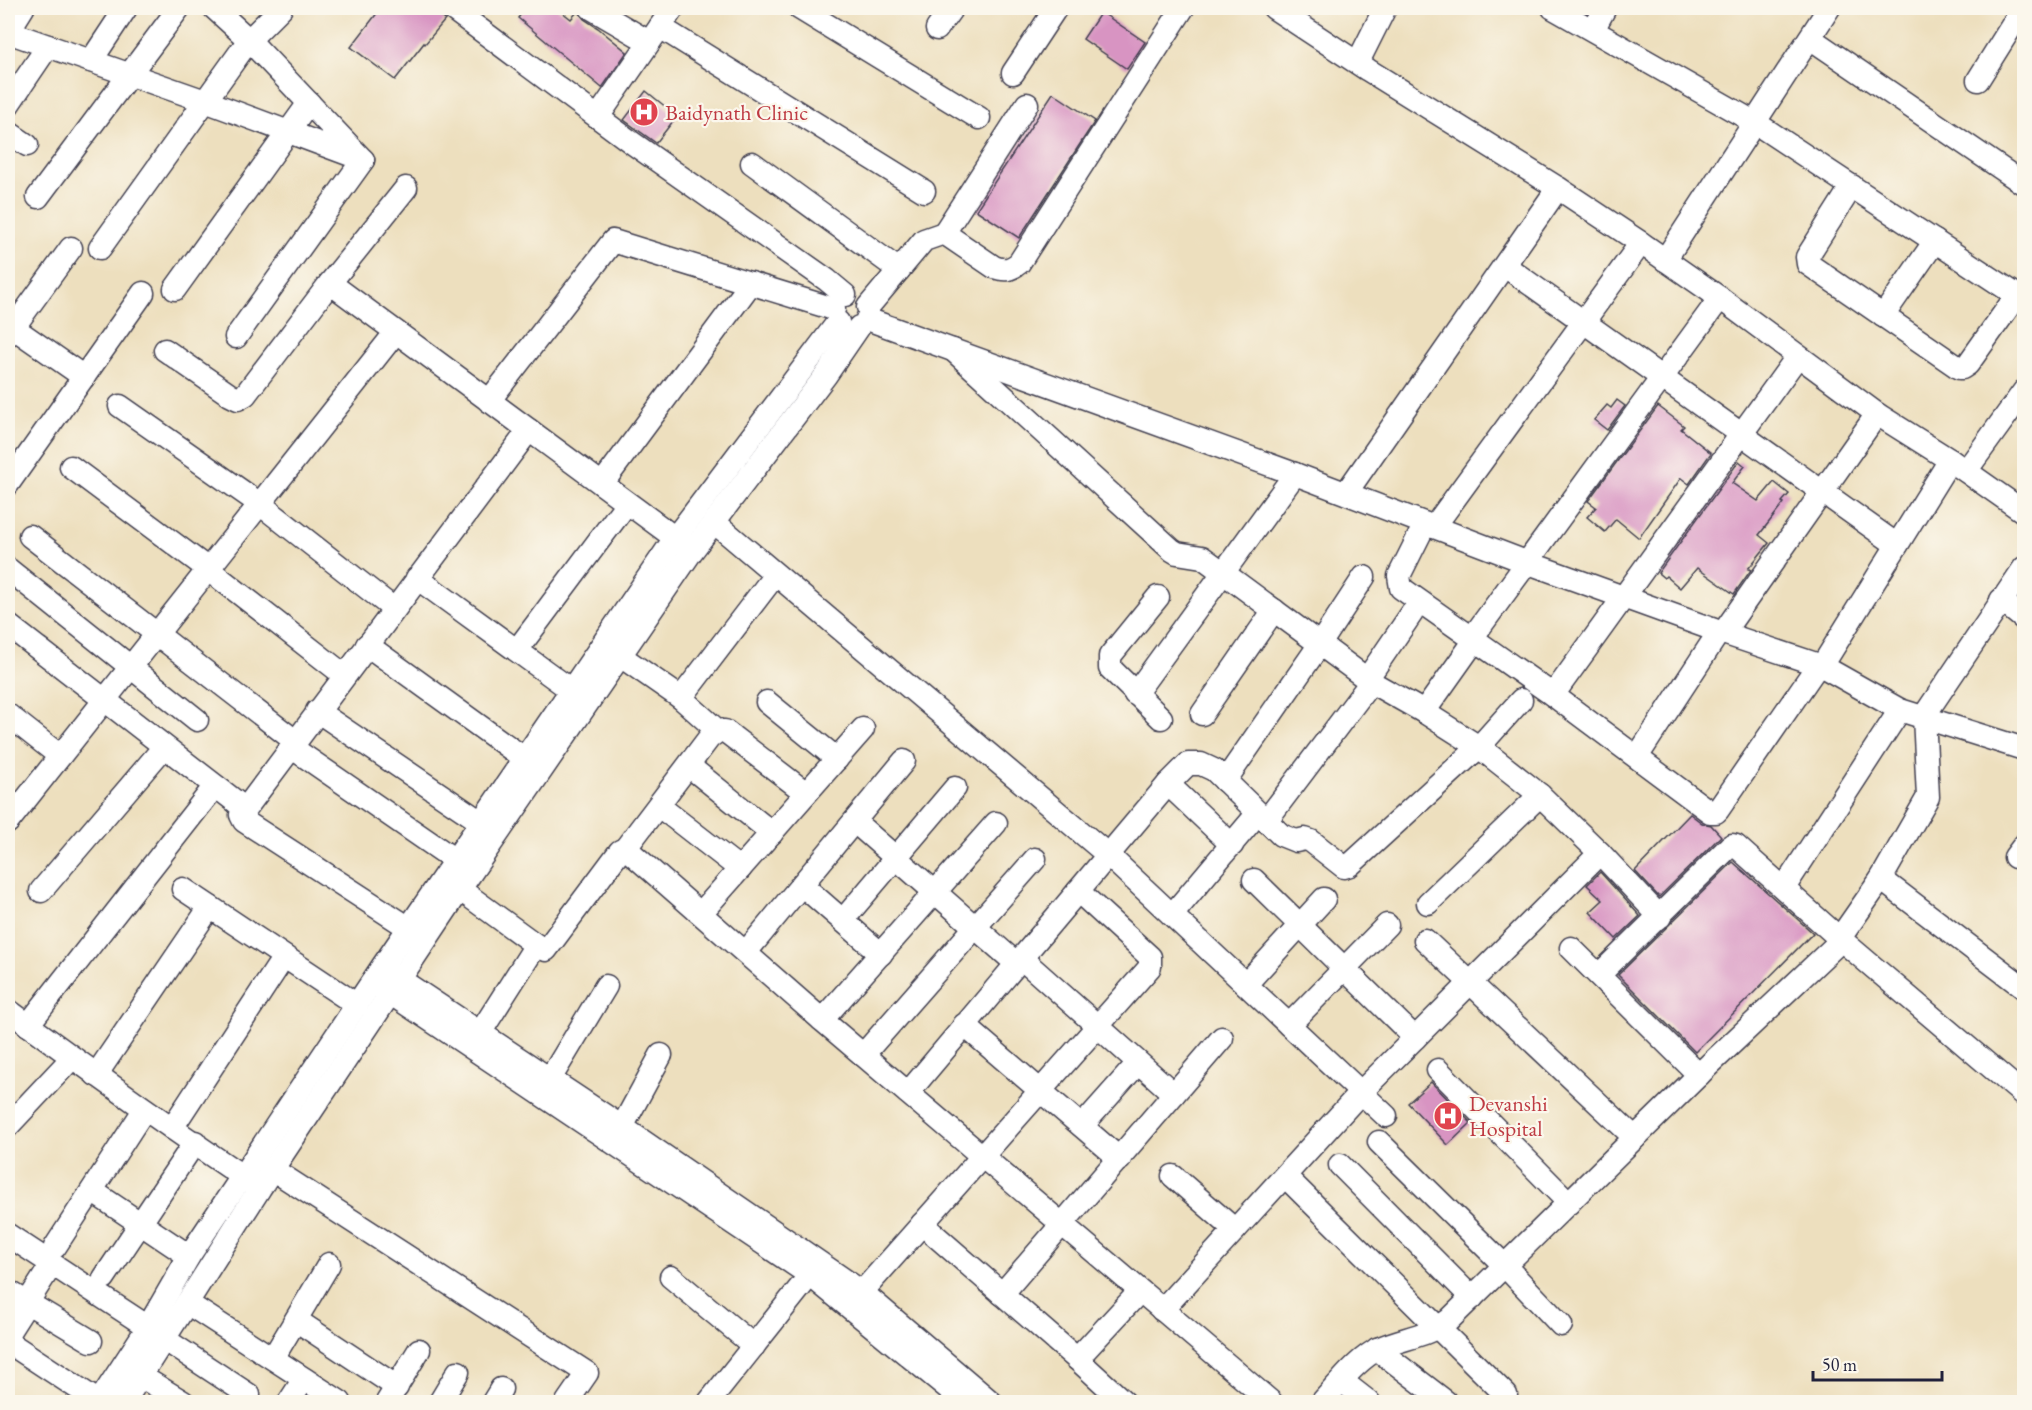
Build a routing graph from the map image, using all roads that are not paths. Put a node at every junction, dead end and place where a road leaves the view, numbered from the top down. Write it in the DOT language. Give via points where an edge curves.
graph roads {
  1 [pos="23,8"];
  2 [pos="126,8"];
  3 [pos="179,8"];
  4 [pos="214,8"];
  5 [pos="280,8"];
  6 [pos="451,8"];
  7 [pos="591,8"];
  8 [pos="673,8"];
  9 [pos="799,8"];
  10 [pos="952,8"];
  11 [pos="1056,8"];
  12 [pos="1183,8"];
  13 [pos="1274,8"];
  14 [pos="1385,8"];
  15 [pos="1553,8"];
  16 [pos="1605,8"];
  17 [pos="1829,8"];
  18 [pos="2024,8"];
  19 [pos="937,29"];
  20 [pos="1593,30"];
  21 [pos="8,32"];
  22 [pos="655,34"];
  23 [pos="1810,38"];
  24 [pos="249,40"];
  25 [pos="48,46"];
  26 [pos="92,61"];
  27 [pos="1358,62"];
  28 [pos="1013,73"];
  29 [pos="128,74"];
  30 [pos="1978,80"];
  31 [pos="205,101"];
  32 [pos="309,103"];
  33 [pos="8,105"];
  34 [pos="1027,105"];
  35 [pos="598,117"];
  36 [pos="979,118"];
  37 [pos="1754,122"];
  38 [pos="8,132"];
  39 [pos="287,132"];
  40 [pos="27,145"];
  41 [pos="363,160"];
  42 [pos="752,163"];
  43 [pos="2025,184"];
  44 [pos="1852,186"];
  45 [pos="406,188"];
  46 [pos="1558,188"];
  47 [pos="924,191"];
  48 [pos="38,197"];
  49 [pos="944,233"];
  50 [pos="1935,241"];
  51 [pos="1641,243"];
  52 [pos="70,248"];
  53 [pos="100,248"];
  54 [pos="1665,260"];
  55 [pos="1505,266"];
  56 [pos="899,270"];
  57 [pos="330,283"];
  58 [pos="751,283"];
  59 [pos="175,289"];
  60 [pos="143,292"];
  61 [pos="1720,298"];
  62 [pos="2021,298"];
  63 [pos="852,313"];
  64 [pos="1883,316"];
  65 [pos="1584,322"];
  66 [pos="9,329"];
  67 [pos="396,332"];
  68 [pos="236,337"];
  69 [pos="165,350"];
  70 [pos="953,350"];
  71 [pos="1797,357"];
  72 [pos="84,377"];
  73 [pos="1661,378"];
  74 [pos="2025,391"];
  75 [pos="489,401"];
  76 [pos="120,406"];
  77 [pos="1877,414"];
  78 [pos="529,430"];
  79 [pos="1740,435"];
  80 [pos="1958,466"];
  81 [pos="71,467"];
  82 [pos="1295,474"];
  83 [pos="8,484"];
  84 [pos="602,484"];
  85 [pos="1822,492"];
  86 [pos="1346,493"];
  87 [pos="627,503"];
  88 [pos="260,504"];
  89 [pos="2025,512"];
  90 [pos="714,522"];
  91 [pos="1430,526"];
  92 [pos="30,536"];
  93 [pos="683,544"];
  94 [pos="1897,545"];
  95 [pos="1526,562"];
  96 [pos="208,568"];
  97 [pos="2025,568"];
  98 [pos="8,569"];
  99 [pos="1224,572"];
  100 [pos="776,575"];
  101 [pos="1364,577"];
  102 [pos="417,578"];
  103 [pos="1623,596"];
  104 [pos="1158,597"];
  105 [pos="2001,600"];
  106 [pos="394,609"];
  107 [pos="1274,610"];
  108 [pos="1412,613"];
  109 [pos="2025,619"];
  110 [pos="1721,632"];
  111 [pos="158,633"];
  112 [pos="11,634"];
  113 [pos="1474,639"];
  114 [pos="1320,644"];
  115 [pos="367,645"];
  116 [pos="517,650"];
  117 [pos="611,650"];
  118 [pos="1820,666"];
  119 [pos="130,668"];
  120 [pos="344,675"];
  121 [pos="1369,680"];
  122 [pos="571,690"];
  123 [pos="1135,693"];
  124 [pos="1553,694"];
  125 [pos="681,698"];
  126 [pos="104,700"];
  127 [pos="1521,700"];
  128 [pos="767,702"];
  129 [pos="1900,710"];
  130 [pos="317,711"];
  131 [pos="1424,712"];
  132 [pos="1202,714"];
  133 [pos="8,715"];
  134 [pos="1924,716"];
  135 [pos="1161,718"];
  136 [pos="197,720"];
  137 [pos="862,729"];
  138 [pos="718,731"];
  139 [pos="293,744"];
  140 [pos="164,747"];
  141 [pos="1479,747"];
  142 [pos="2025,748"];
  143 [pos="60,756"];
  144 [pos="1637,758"];
  145 [pos="525,759"];
  146 [pos="837,759"];
  147 [pos="904,761"];
  148 [pos="689,766"];
  149 [pos="1225,781"];
  150 [pos="1168,783"];
  151 [pos="215,786"];
  152 [pos="955,788"];
  153 [pos="806,793"];
  154 [pos="1539,795"];
  155 [pos="659,806"];
  156 [pos="12,807"];
  157 [pos="244,808"];
  158 [pos="1262,817"];
  159 [pos="481,822"];
  160 [pos="855,822"];
  161 [pos="996,823"];
  162 [pos="772,833"];
  163 [pos="1232,845"];
  164 [pos="625,849"];
  165 [pos="1600,853"];
  166 [pos="1108,855"];
  167 [pos="896,858"];
  168 [pos="1035,859"];
  169 [pos="740,870"];
  170 [pos="453,875"];
  171 [pos="1881,879"];
  172 [pos="1254,880"];
  173 [pos="802,885"];
  174 [pos="1784,888"];
  175 [pos="183,889"];
  176 [pos="42,891"];
  177 [pos="1078,891"];
  178 [pos="935,892"];
  179 [pos="1324,899"];
  180 [pos="1428,903"];
  181 [pos="210,907"];
  182 [pos="701,913"];
  183 [pos="1172,915"];
  184 [pos="1660,917"];
  185 [pos="843,920"];
  186 [pos="1300,925"];
  187 [pos="1387,925"];
  188 [pos="975,927"];
  189 [pos="409,928"];
  190 [pos="1839,938"];
  191 [pos="1425,940"];
  192 [pos="536,945"];
  193 [pos="1571,948"];
  194 [pos="746,952"];
  195 [pos="881,954"];
  196 [pos="284,957"];
  197 [pos="1019,961"];
  198 [pos="1345,969"];
  199 [pos="1599,975"];
  200 [pos="387,981"];
  201 [pos="1471,983"];
  202 [pos="1246,984"];
  203 [pos="606,986"];
  204 [pos="2025,988"];
  205 [pos="357,1005"];
  206 [pos="8,1010"];
  207 [pos="822,1020"];
  208 [pos="1289,1024"];
  209 [pos="28,1025"];
  210 [pos="964,1025"];
  211 [pos="1098,1027"];
  212 [pos="480,1033"];
  213 [pos="1222,1038"];
  214 [pos="1415,1038"];
  215 [pos="661,1055"];
  216 [pos="863,1055"];
  217 [pos="72,1058"];
  218 [pos="1138,1063"];
  219 [pos="1438,1070"];
  220 [pos="96,1075"];
  221 [pos="1699,1075"];
  222 [pos="550,1079"];
  223 [pos="1041,1091"];
  224 [pos="1361,1092"];
  225 [pos="908,1093"];
  226 [pos="1174,1094"];
  227 [pos="2025,1095"];
  228 [pos="144,1110"];
  229 [pos="1386,1116"];
  230 [pos="8,1126"];
  231 [pos="1082,1126"];
  232 [pos="622,1127"];
  233 [pos="172,1128"];
  234 [pos="1635,1138"];
  235 [pos="195,1142"];
  236 [pos="1379,1142"];
  237 [pos="982,1156"];
  238 [pos="1120,1159"];
  239 [pos="1340,1165"];
  240 [pos="1173,1176"];
  241 [pos="1285,1176"];
  242 [pos="259,1178"];
  243 [pos="92,1191"];
  244 [pos="1569,1203"];
  245 [pos="140,1223"];
  246 [pos="922,1224"];
  247 [pos="1063,1225"];
  248 [pos="1235,1230"];
  249 [pos="8,1235"];
  250 [pos="53,1256"];
  251 [pos="189,1256"];
  252 [pos="329,1264"];
  253 [pos="1505,1266"];
  254 [pos="810,1275"];
  255 [pos="671,1277"];
  256 [pos="104,1278"];
  257 [pos="1140,1291"];
  258 [pos="862,1292"];
  259 [pos="1002,1294"];
  260 [pos="17,1297"];
  261 [pos="1472,1298"];
  262 [pos="187,1303"];
  263 [pos="1162,1310"];
  264 [pos="296,1320"];
  265 [pos="1561,1325"];
  266 [pos="1439,1328"];
  267 [pos="8,1333"];
  268 [pos="156,1333"];
  269 [pos="91,1341"];
  270 [pos="8,1342"];
  271 [pos="754,1346"];
  272 [pos="1377,1349"];
  273 [pos="419,1350"];
  274 [pos="273,1358"];
  275 [pos="1077,1359"];
  276 [pos="132,1370"];
  277 [pos="458,1372"];
  278 [pos="304,1379"];
  279 [pos="1342,1381"];
  280 [pos="249,1395"];
  281 [pos="392,1395"];
  282 [pos="1506,1395"];
  283 [pos="99,1402"];
  284 [pos="124,1402"];
  285 [pos="183,1402"];
  286 [pos="289,1402"];
  287 [pos="340,1402"];
  288 [pos="440,1402"];
  289 [pos="567,1402"];
  290 [pos="709,1402"];
  291 [pos="965,1402"];
  292 [pos="991,1402"];
  293 [pos="1124,1402"];
  294 [pos="1271,1402"];
  295 [pos="1322,1402"];
  296 [pos="1369,1402"];
  297 [pos="1446,1402"];
  1 -- 21 [label="street"];
  2 -- 26 [label="street"];
  3 -- 29 [label="street"];
  4 -- 24 [label="street"];
  5 -- 24 [label="street"];
  6 -- 35 [label="street"];
  7 -- 22 [label="street"];
  8 -- 22 [label="street"];
  9 -- 36 [label="street"];
  10 -- 19 [label="street"];
  11 -- 28 [label="street"];
  12 -- 49 [label="street" via="1019,263 1011,270 994,267"];
  13 -- 27 [label="street"];
  14 -- 27 [label="street"];
  15 -- 20 [label="street"];
  16 -- 20 [label="street"];
  17 -- 23 [label="street"];
  18 -- 30 [label="street"];
  20 -- 37 [label="street"];
  21 -- 25 [label="street"];
  22 -- 35 [label="street"];
  22 -- 47 [label="street"];
  23 -- 37 [label="street"];
  23 -- 43 [label="street"];
  24 -- 31 [label="street"];
  24 -- 32 [label="street"];
  25 -- 26 [label="street"];
  25 -- 33 [label="street"];
  26 -- 29 [label="street"];
  27 -- 46 [label="street"];
  29 -- 31 [label="street"];
  29 -- 48 [label="street"];
  31 -- 39 [label="street"];
  31 -- 53 [label="street"];
  32 -- 39 [label="street"];
  32 -- 41 [label="street"];
  34 -- 49 [label="street"];
  35 -- 63 [label="street" via="827,280"];
  37 -- 44 [label="street"];
  37 -- 54 [label="street"];
  38 -- 40 [label="street"];
  39 -- 41 [label="street"];
  39 -- 59 [label="street"];
  41 -- 68 [label="street"];
  42 -- 56 [label="street"];
  44 -- 50 [label="street"];
  44 -- 64 [label="street" via="1807,260 1810,267"];
  45 -- 57 [label="street"];
  46 -- 51 [label="street"];
  46 -- 55 [label="street"];
  49 -- 56 [label="street" via="924,240"];
  50 -- 62 [label="street"];
  50 -- 64 [label="street"];
  51 -- 54 [label="street"];
  51 -- 65 [label="street"];
  52 -- 66 [label="street"];
  54 -- 61 [label="street"];
  55 -- 65 [label="street"];
  55 -- 86 [label="street"];
  56 -- 63 [label="street"];
  57 -- 67 [label="street"];
  57 -- 69 [label="street" via="238,399"];
  58 -- 63 [label="street"];
  58 -- 75 [label="street" via="613,241"];
  58 -- 84 [label="street"];
  60 -- 72 [label="street"];
  61 -- 71 [label="street"];
  61 -- 73 [label="street"];
  62 -- 64 [label="street" via="1962,368"];
  63 -- 70 [label="street"];
  63 -- 90 [label="street" via="826,375"];
  63 -- 93 [label="street"];
  65 -- 73 [label="street"];
  65 -- 91 [label="street"];
  66 -- 72 [label="street"];
  67 -- 75 [label="street"];
  67 -- 88 [label="street"];
  70 -- 82 [label="street"];
  70 -- 99 [label="street" via="1172,550 1202,557"];
  71 -- 77 [label="street"];
  71 -- 79 [label="street"];
  72 -- 83 [label="street"];
  73 -- 79 [label="street"];
  73 -- 95 [label="street"];
  74 -- 80 [label="street"];
  75 -- 78 [label="street"];
  76 -- 88 [label="street"];
  77 -- 80 [label="street"];
  77 -- 85 [label="street"];
  78 -- 84 [label="street"];
  78 -- 102 [label="street"];
  79 -- 85 [label="street"];
  79 -- 103 [label="street"];
  80 -- 89 [label="street"];
  80 -- 94 [label="street"];
  81 -- 96 [label="street"];
  82 -- 86 [label="street"];
  82 -- 99 [label="street"];
  84 -- 87 [label="street"];
  85 -- 94 [label="street"];
  85 -- 110 [label="street"];
  86 -- 91 [label="street"];
  87 -- 93 [label="street"];
  87 -- 116 [label="street"];
  88 -- 96 [label="street"];
  88 -- 106 [label="street"];
  90 -- 93 [label="street"];
  90 -- 100 [label="street"];
  91 -- 95 [label="street"];
  91 -- 113 [label="street" via="1399,582 1406,592"];
  92 -- 111 [label="street"];
  93 -- 117 [label="street"];
  94 -- 118 [label="street"];
  95 -- 103 [label="street"];
  95 -- 113 [label="street"];
  96 -- 111 [label="street"];
  96 -- 120 [label="street"];
  97 -- 105 [label="street"];
  98 -- 119 [label="street"];
  99 -- 107 [label="street"];
  99 -- 123 [label="street"];
  100 -- 125 [label="street"];
  100 -- 166 [label="street"];
  101 -- 114 [label="street"];
  102 -- 106 [label="street"];
  102 -- 116 [label="street"];
  103 -- 110 [label="street"];
  103 -- 124 [label="street"];
  104 -- 123 [label="street" via="1110,656 1110,668"];
  105 -- 109 [label="street"];
  105 -- 134 [label="street"];
  106 -- 115 [label="street"];
  107 -- 114 [label="street"];
  107 -- 132 [label="street"];
  108 -- 121 [label="street"];
  110 -- 118 [label="street"];
  110 -- 144 [label="street"];
  111 -- 119 [label="street"];
  111 -- 139 [label="street"];
  112 -- 126 [label="street"];
  113 -- 124 [label="street"];
  113 -- 131 [label="street"];
  114 -- 121 [label="street"];
  114 -- 149 [label="street"];
  115 -- 120 [label="street"];
  115 -- 145 [label="street"];
  116 -- 122 [label="street"];
  117 -- 122 [label="street"];
  117 -- 125 [label="street"];
  117 -- 170 [label="street"];
  118 -- 129 [label="street"];
  118 -- 144 [label="street" via="1716,812 1710,812"];
  119 -- 126 [label="street"];
  119 -- 136 [label="street"];
  120 -- 130 [label="street"];
  121 -- 131 [label="street"];
  121 -- 158 [label="street"];
  122 -- 145 [label="street"];
  123 -- 135 [label="street"];
  124 -- 144 [label="street"];
  125 -- 138 [label="street"];
  126 -- 140 [label="street"];
  126 -- 143 [label="street"];
  127 -- 141 [label="street"];
  128 -- 146 [label="street"];
  129 -- 134 [label="street"];
  129 -- 174 [label="street"];
  130 -- 139 [label="street"];
  130 -- 159 [label="street"];
  131 -- 141 [label="street"];
  133 -- 143 [label="street"];
  134 -- 142 [label="street"];
  134 -- 171 [label="street" via="1928,797"];
  137 -- 146 [label="street"];
  138 -- 148 [label="street"];
  138 -- 153 [label="street" via="725,731"];
  139 -- 157 [label="street"];
  139 -- 170 [label="street"];
  140 -- 151 [label="street"];
  140 -- 176 [label="street"];
  141 -- 154 [label="street"];
  141 -- 158 [label="street" via="1344,867 1311,841 1281,836"];
  143 -- 156 [label="street"];
  145 -- 159 [label="street"];
  146 -- 153 [label="street"];
  147 -- 160 [label="street"];
  148 -- 155 [label="street"];
  148 -- 162 [label="street"];
  149 -- 150 [label="street" via="1214,770 1193,762"];
  149 -- 158 [label="street"];
  150 -- 163 [label="street"];
  150 -- 166 [label="street"];
  151 -- 157 [label="street"];
  151 -- 209 [label="street"];
  152 -- 167 [label="street"];
  153 -- 162 [label="street"];
  154 -- 165 [label="street"];
  154 -- 180 [label="street"];
  155 -- 164 [label="street"];
  155 -- 169 [label="street"];
  157 -- 189 [label="street" via="244,821"];
  158 -- 163 [label="street"];
  159 -- 170 [label="street"];
  160 -- 167 [label="street"];
  160 -- 173 [label="street"];
  161 -- 178 [label="street"];
  162 -- 169 [label="street"];
  163 -- 183 [label="street"];
  164 -- 182 [label="street"];
  164 -- 192 [label="street" via="551,946 546,950"];
  165 -- 184 [label="street"];
  165 -- 201 [label="street"];
  166 -- 177 [label="street"];
  166 -- 183 [label="street"];
  167 -- 178 [label="street"];
  167 -- 185 [label="street"];
  168 -- 188 [label="street"];
  169 -- 182 [label="street"];
  170 -- 189 [label="street"];
  170 -- 192 [label="street"];
  170 -- 200 [label="street"];
  171 -- 190 [label="street"];
  171 -- 204 [label="street"];
  172 -- 186 [label="street"];
  173 -- 185 [label="street"];
  173 -- 194 [label="street"];
  174 -- 184 [label="street" via="1732,845"];
  174 -- 190 [label="street"];
  175 -- 181 [label="street"];
  177 -- 197 [label="street"];
  177 -- 211 [label="street" via="1152,961"];
  178 -- 188 [label="street"];
  178 -- 195 [label="street"];
  179 -- 186 [label="street"];
  181 -- 196 [label="street"];
  181 -- 220 [label="street"];
  182 -- 194 [label="street"];
  183 -- 202 [label="street"];
  184 -- 199 [label="street"];
  185 -- 195 [label="street"];
  186 -- 198 [label="street"];
  186 -- 202 [label="street"];
  187 -- 198 [label="street"];
  188 -- 197 [label="street"];
  188 -- 216 [label="street"];
  189 -- 200 [label="street"];
  190 -- 221 [label="street"];
  190 -- 227 [label="street"];
  191 -- 201 [label="street"];
  192 -- 212 [label="street"];
  193 -- 199 [label="street"];
  194 -- 207 [label="street"];
  195 -- 207 [label="street"];
  196 -- 205 [label="street"];
  196 -- 233 [label="street"];
  197 -- 210 [label="street"];
  197 -- 211 [label="street"];
  198 -- 208 [label="street"];
  198 -- 214 [label="street"];
  199 -- 221 [label="street"];
  200 -- 205 [label="street"];
  200 -- 212 [label="street"];
  200 -- 242 [label="street"];
  200 -- 254 [label="street"];
  201 -- 214 [label="street"];
  201 -- 234 [label="street"];
  202 -- 208 [label="street"];
  203 -- 222 [label="street"];
  205 -- 242 [label="street"];
  206 -- 209 [label="street"];
  207 -- 216 [label="street"];
  208 -- 224 [label="street"];
  209 -- 217 [label="street"];
  210 -- 223 [label="street"];
  210 -- 225 [label="street"];
  211 -- 218 [label="street"];
  211 -- 223 [label="street"];
  212 -- 222 [label="street"];
  213 -- 226 [label="street"];
  214 -- 224 [label="street"];
  215 -- 232 [label="street"];
  216 -- 225 [label="street"];
  217 -- 220 [label="street"];
  217 -- 230 [label="street"];
  218 -- 226 [label="street"];
  218 -- 231 [label="street"];
  219 -- 244 [label="street"];
  220 -- 228 [label="street"];
  221 -- 234 [label="street"];
  222 -- 232 [label="street"];
  223 -- 231 [label="street"];
  223 -- 237 [label="street"];
  224 -- 229 [label="street"];
  224 -- 241 [label="street"];
  225 -- 237 [label="street"];
  226 -- 238 [label="street"];
  228 -- 233 [label="street"];
  228 -- 243 [label="street"];
  231 -- 238 [label="street"];
  232 -- 258 [label="street"];
  233 -- 235 [label="street"];
  234 -- 244 [label="street"];
  235 -- 242 [label="street"];
  235 -- 245 [label="street"];
  236 -- 253 [label="street"];
  237 -- 246 [label="street"];
  237 -- 247 [label="street"];
  238 -- 247 [label="street"];
  239 -- 261 [label="street"];
  240 -- 248 [label="street"];
  241 -- 248 [label="street"];
  241 -- 266 [label="street"];
  242 -- 251 [label="street"];
  242 -- 262 [label="street"];
  242 -- 289 [label="street" via="587,1373"];
  243 -- 245 [label="street"];
  243 -- 250 [label="street"];
  244 -- 253 [label="street"];
  245 -- 251 [label="street"];
  245 -- 256 [label="street"];
  246 -- 258 [label="street"];
  246 -- 259 [label="street"];
  247 -- 257 [label="street"];
  247 -- 259 [label="street"];
  248 -- 263 [label="street"];
  249 -- 250 [label="street"];
  250 -- 260 [label="street"];
  250 -- 268 [label="street"];
  251 -- 268 [label="street"];
  252 -- 264 [label="street"];
  253 -- 261 [label="street"];
  253 -- 265 [label="street"];
  254 -- 271 [label="street"];
  254 -- 291 [label="street"];
  255 -- 271 [label="street"];
  257 -- 263 [label="street"];
  257 -- 275 [label="street"];
  258 -- 292 [label="street"];
  259 -- 275 [label="street"];
  260 -- 267 [label="street"];
  260 -- 269 [label="street"];
  261 -- 266 [label="street"];
  262 -- 268 [label="street"];
  262 -- 274 [label="street"];
  263 -- 294 [label="street"];
  264 -- 274 [label="street"];
  264 -- 281 [label="street"];
  266 -- 272 [label="street"];
  266 -- 282 [label="street"];
  268 -- 276 [label="street"];
  268 -- 280 [label="street"];
  270 -- 283 [label="street"];
  271 -- 290 [label="street"];
  272 -- 279 [label="street"];
  272 -- 297 [label="street"];
  273 -- 281 [label="street"];
  274 -- 278 [label="street"];
  275 -- 293 [label="street"];
  276 -- 283 [label="street"];
  276 -- 284 [label="street"];
  276 -- 285 [label="street"];
  277 -- 288 [label="street"];
  278 -- 286 [label="street"];
  278 -- 287 [label="street"];
  279 -- 295 [label="street"];
  279 -- 296 [label="street"];
}
